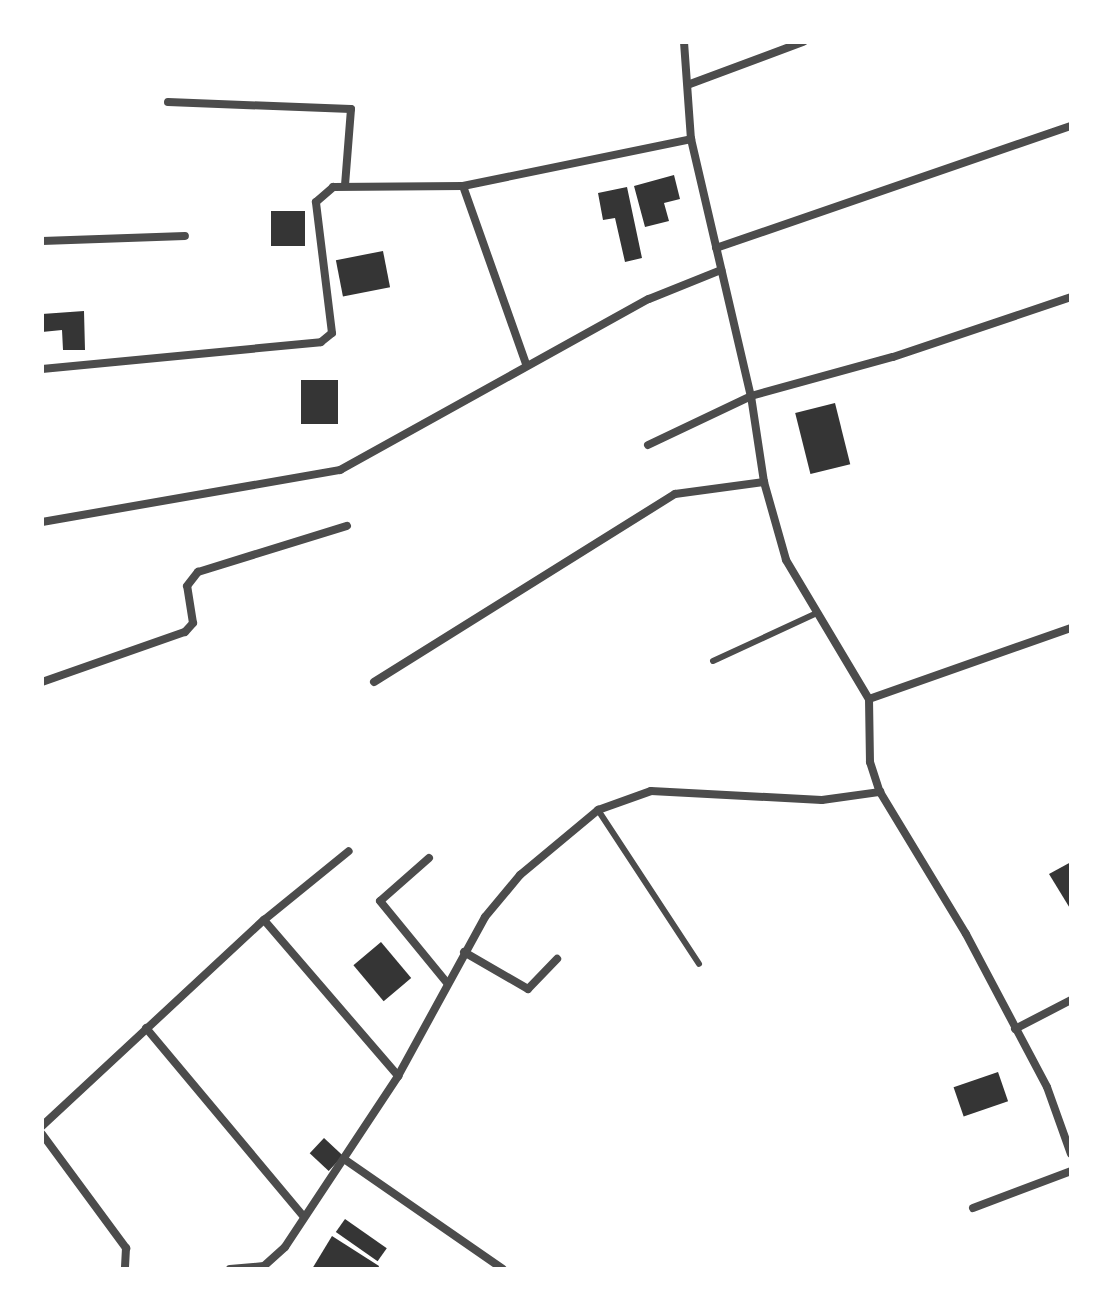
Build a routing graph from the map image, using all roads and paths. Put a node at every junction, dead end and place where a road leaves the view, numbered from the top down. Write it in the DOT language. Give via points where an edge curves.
graph roads {
  1 [pos="684,42"];
  2 [pos="803,42"];
  3 [pos="690,84"];
  4 [pos="168,102"];
  5 [pos="1071,126"];
  6 [pos="691,139"];
  7 [pos="345,185"];
  8 [pos="463,186"];
  9 [pos="185,236"];
  10 [pos="42,241"];
  11 [pos="716,248"];
  12 [pos="721,270"];
  13 [pos="1071,297"];
  14 [pos="526,364"];
  15 [pos="42,369"];
  16 [pos="751,396"];
  17 [pos="648,445"];
  18 [pos="764,482"];
  19 [pos="42,522"];
  20 [pos="347,526"];
  21 [pos="817,613"];
  22 [pos="1071,628"];
  23 [pos="713,661"];
  24 [pos="42,682"];
  25 [pos="374,682"];
  26 [pos="869,699"];
  27 [pos="880,792"];
  28 [pos="598,810"];
  29 [pos="349,851"];
  30 [pos="429,858"];
  31 [pos="264,920"];
  32 [pos="464,952"];
  33 [pos="557,959"];
  34 [pos="699,964"];
  35 [pos="447,983"];
  36 [pos="1071,1000"];
  37 [pos="146,1028"];
  38 [pos="1015,1029"];
  39 [pos="398,1076"];
  40 [pos="42,1126"];
  41 [pos="42,1134"];
  42 [pos="1071,1154"];
  43 [pos="344,1159"];
  44 [pos="1071,1171"];
  45 [pos="973,1208"];
  46 [pos="304,1217"];
  47 [pos="125,1269"];
  48 [pos="230,1269"];
  49 [pos="503,1269"];
  1 -- 3 [label="street"];
  2 -- 3 [label="street"];
  3 -- 6 [label="street"];
  4 -- 7 [label="street" via="351,109"];
  5 -- 11 [label="street"];
  6 -- 8 [label="street"];
  6 -- 11 [label="street"];
  7 -- 8 [label="street"];
  7 -- 15 [label="street" via="325,191 316,202 332,333 321,342"];
  8 -- 14 [label="street"];
  9 -- 10 [label="street"];
  11 -- 12 [label="street"];
  12 -- 14 [label="street" via="649,299"];
  12 -- 16 [label="street"];
  13 -- 16 [label="street" via="893,357"];
  14 -- 19 [label="street" via="340,470"];
  16 -- 17 [label="street"];
  16 -- 18 [label="street"];
  18 -- 21 [label="street" via="786,560"];
  18 -- 25 [label="street" via="675,494"];
  20 -- 24 [label="street" via="198,572 187,586 190,628"];
  21 -- 23 [label="lane"];
  21 -- 26 [label="street"];
  22 -- 26 [label="street"];
  26 -- 27 [label="street" via="870,762"];
  27 -- 28 [label="street" via="822,800 651,791"];
  27 -- 38 [label="street" via="966,934"];
  28 -- 32 [label="street" via="520,875"];
  28 -- 34 [label="lane"];
  29 -- 31 [label="street"];
  30 -- 35 [label="street" via="380,901"];
  31 -- 37 [label="street"];
  31 -- 39 [label="street"];
  32 -- 33 [label="street" via="528,989"];
  32 -- 35 [label="street"];
  35 -- 39 [label="street"];
  36 -- 38 [label="street"];
  37 -- 40 [label="street"];
  37 -- 46 [label="street"];
  38 -- 42 [label="street" via="1047,1087"];
  39 -- 43 [label="street"];
  41 -- 47 [label="street" via="126,1248"];
  43 -- 46 [label="street"];
  43 -- 49 [label="street"];
  44 -- 45 [label="street"];
  46 -- 48 [label="street" via="285,1247 264,1266"];
}
